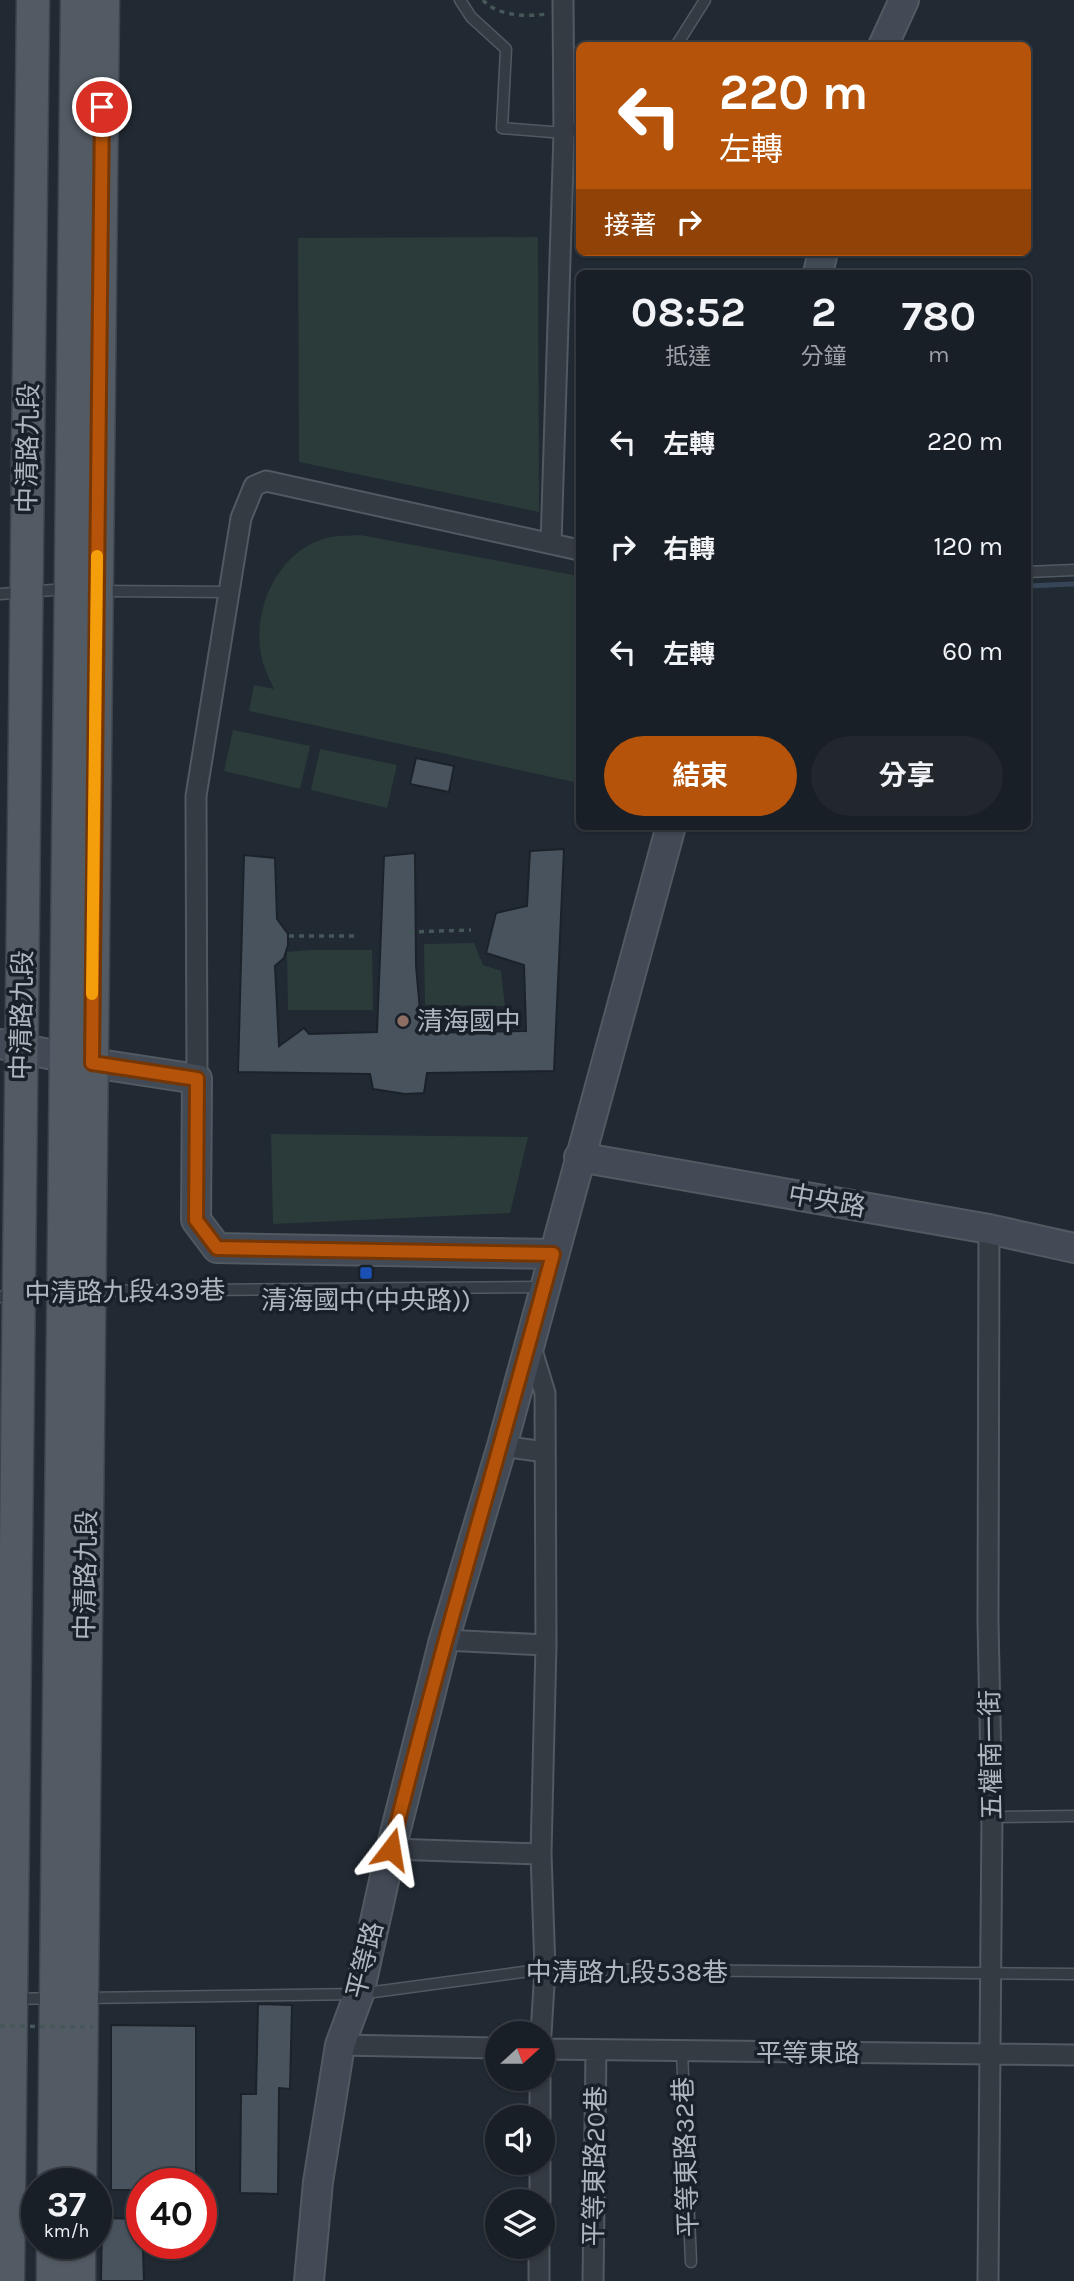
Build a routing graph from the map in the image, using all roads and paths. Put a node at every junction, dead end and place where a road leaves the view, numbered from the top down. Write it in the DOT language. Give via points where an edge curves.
graph roads {
  1 [pos="33,0"];
  2 [pos="77,0"];
  3 [pos="103,0"];
  4 [pos="460,0"];
  5 [pos="483,0"];
  6 [pos="705,0"];
  7 [pos="904,0"];
  8 [pos="563,6"];
  9 [pos="679,42"];
  10 [pos="885,42"];
  11 [pos="572,130"];
  12 [pos="551,544"];
  13 [pos="576,549"];
  14 [pos="1074,570"];
  15 [pos="1031,572"];
  16 [pos="83,590"];
  17 [pos="13,592"];
  18 [pos="229,592"];
  19 [pos="670,830"];
  20 [pos="471,930"];
  21 [pos="409,932"];
  22 [pos="279,936"];
  23 [pos="355,936"];
  24 [pos="11,1047"];
  25 [pos="79,1061"];
  26 [pos="197,1079"];
  27 [pos="579,1157"];
  28 [pos="989,1229"];
  29 [pos="1074,1248"];
  30 [pos="553,1254"];
  31 [pos="544,1287"];
  32 [pos="75,1291"];
  33 [pos="9,1294"];
  34 [pos="529,1343"];
  35 [pos="502,1446"];
  36 [pos="545,1452"];
  37 [pos="444,1640"];
  38 [pos="546,1645"];
  39 [pos="1074,1815"];
  40 [pos="992,1817"];
  41 [pos="391,1849"];
  42 [pos="541,1854"];
  43 [pos="545,1969"];
  44 [pos="1074,1974"];
  45 [pos="992,1975"];
  46 [pos="359,1994"];
  47 [pos="69,1998"];
  48 [pos="4,2008"];
  49 [pos="542,2021"];
  50 [pos="93,2027"];
  51 [pos="341,2045"];
  52 [pos="485,2048"];
  53 [pos="555,2049"];
  54 [pos="596,2051"];
  55 [pos="682,2052"];
  56 [pos="989,2055"];
  57 [pos="1074,2055"];
  58 [pos="55,2168"];
  59 [pos="79,2168"];
  60 [pos="53,2259"];
  61 [pos="79,2259"];
  62 [pos="539,2259"];
  63 [pos="691,2262"];
  64 [pos="8,2281"];
  65 [pos="53,2281"];
  66 [pos="79,2281"];
  67 [pos="309,2281"];
  68 [pos="539,2281"];
  69 [pos="593,2281"];
  70 [pos="988,2281"];
  1 -- 17 [label="main road, 中清路九段"];
  2 -- 16 [label="main road, 中清路九段"];
  3 -- 16 [label="main road, 中清路九段"];
  4 -- 11 [label="lane" via="471,17 506,49 502,128"];
  5 -- 8 [label="path" via="491,9 537,16"];
  6 -- 9 [label="lane"];
  7 -- 10 [label="street"];
  8 -- 11 [label="street"];
  11 -- 12 [label="street"];
  12 -- 13 [label="street"];
  12 -- 18 [label="street" via="266,481 254,486 241,518"];
  14 -- 15 [label="lane"];
  16 -- 17 [label="lane"];
  16 -- 18 [label="lane"];
  16 -- 25 [label="main road, 中清路九段"];
  17 -- 24 [label="main road, 中清路九段"];
  18 -- 26 [label="street" via="196,796"];
  19 -- 27 [label="street, 平等路"];
  20 -- 21 [label="path"];
  22 -- 23 [label="path"];
  24 -- 25 [label="street"];
  24 -- 33 [label="main road, 中清路九段"];
  25 -- 26 [label="street"];
  25 -- 32 [label="main road, 中清路九段"];
  26 -- 30 [label="street" via="196,1220 217,1248"];
  27 -- 28 [label="street, 中央路"];
  27 -- 30 [label="street, 平等路"];
  28 -- 29 [label="street, 中央路"];
  28 -- 40 [label="street, 五權南一街"];
  30 -- 31 [label="street, 平等路"];
  31 -- 32 [label="lane, 中清路九段439巷"];
  31 -- 34 [label="street, 平等路"];
  32 -- 33 [label="lane, 中清路九段439巷"];
  32 -- 47 [label="main road, 中清路九段"];
  33 -- 48 [label="main road, 中清路九段"];
  34 -- 35 [label="street, 平等路"];
  34 -- 36 [label="street" via="545,1393"];
  35 -- 36 [label="street"];
  35 -- 37 [label="street, 平等路"];
  36 -- 38 [label="street"];
  37 -- 38 [label="street"];
  37 -- 41 [label="street, 平等路"];
  38 -- 42 [label="street"];
  39 -- 40 [label="lane"];
  40 -- 45 [label="street, 五權南一街"];
  41 -- 42 [label="street"];
  41 -- 46 [label="street, 平等路"];
  42 -- 43 [label="street"];
  43 -- 45 [label="lane, 中清路九段538巷"];
  43 -- 46 [label="lane, 中清路九段538巷"];
  43 -- 49 [label="street"];
  44 -- 45 [label="lane, 中清路九段538巷"];
  45 -- 56 [label="street, 五權南一街"];
  46 -- 47 [label="lane, 中清路九段538巷"];
  46 -- 51 [label="street, 平等路"];
  47 -- 48 [label="lane, 中清路九段538巷"];
  47 -- 58 [label="main road, 中清路九段"];
  47 -- 59 [label="main road, 中清路九段"];
  48 -- 50 [label="path, bridge"];
  48 -- 64 [label="main road, 中清路九段"];
  51 -- 52 [label="street"];
  51 -- 67 [label="street, 平等路" via="318,2182"];
  53 -- 54 [label="street, 平等東路"];
  54 -- 55 [label="street, 平等東路"];
  54 -- 69 [label="street, 平等東路20巷"];
  55 -- 56 [label="street, 平等東路"];
  55 -- 63 [label="lane, 平等東路32巷"];
  56 -- 57 [label="street, 平等東路"];
  56 -- 70 [label="street, 五權南一街"];
  60 -- 65 [label="main road"];
  61 -- 66 [label="main road"];
  62 -- 68 [label="street"];
}
